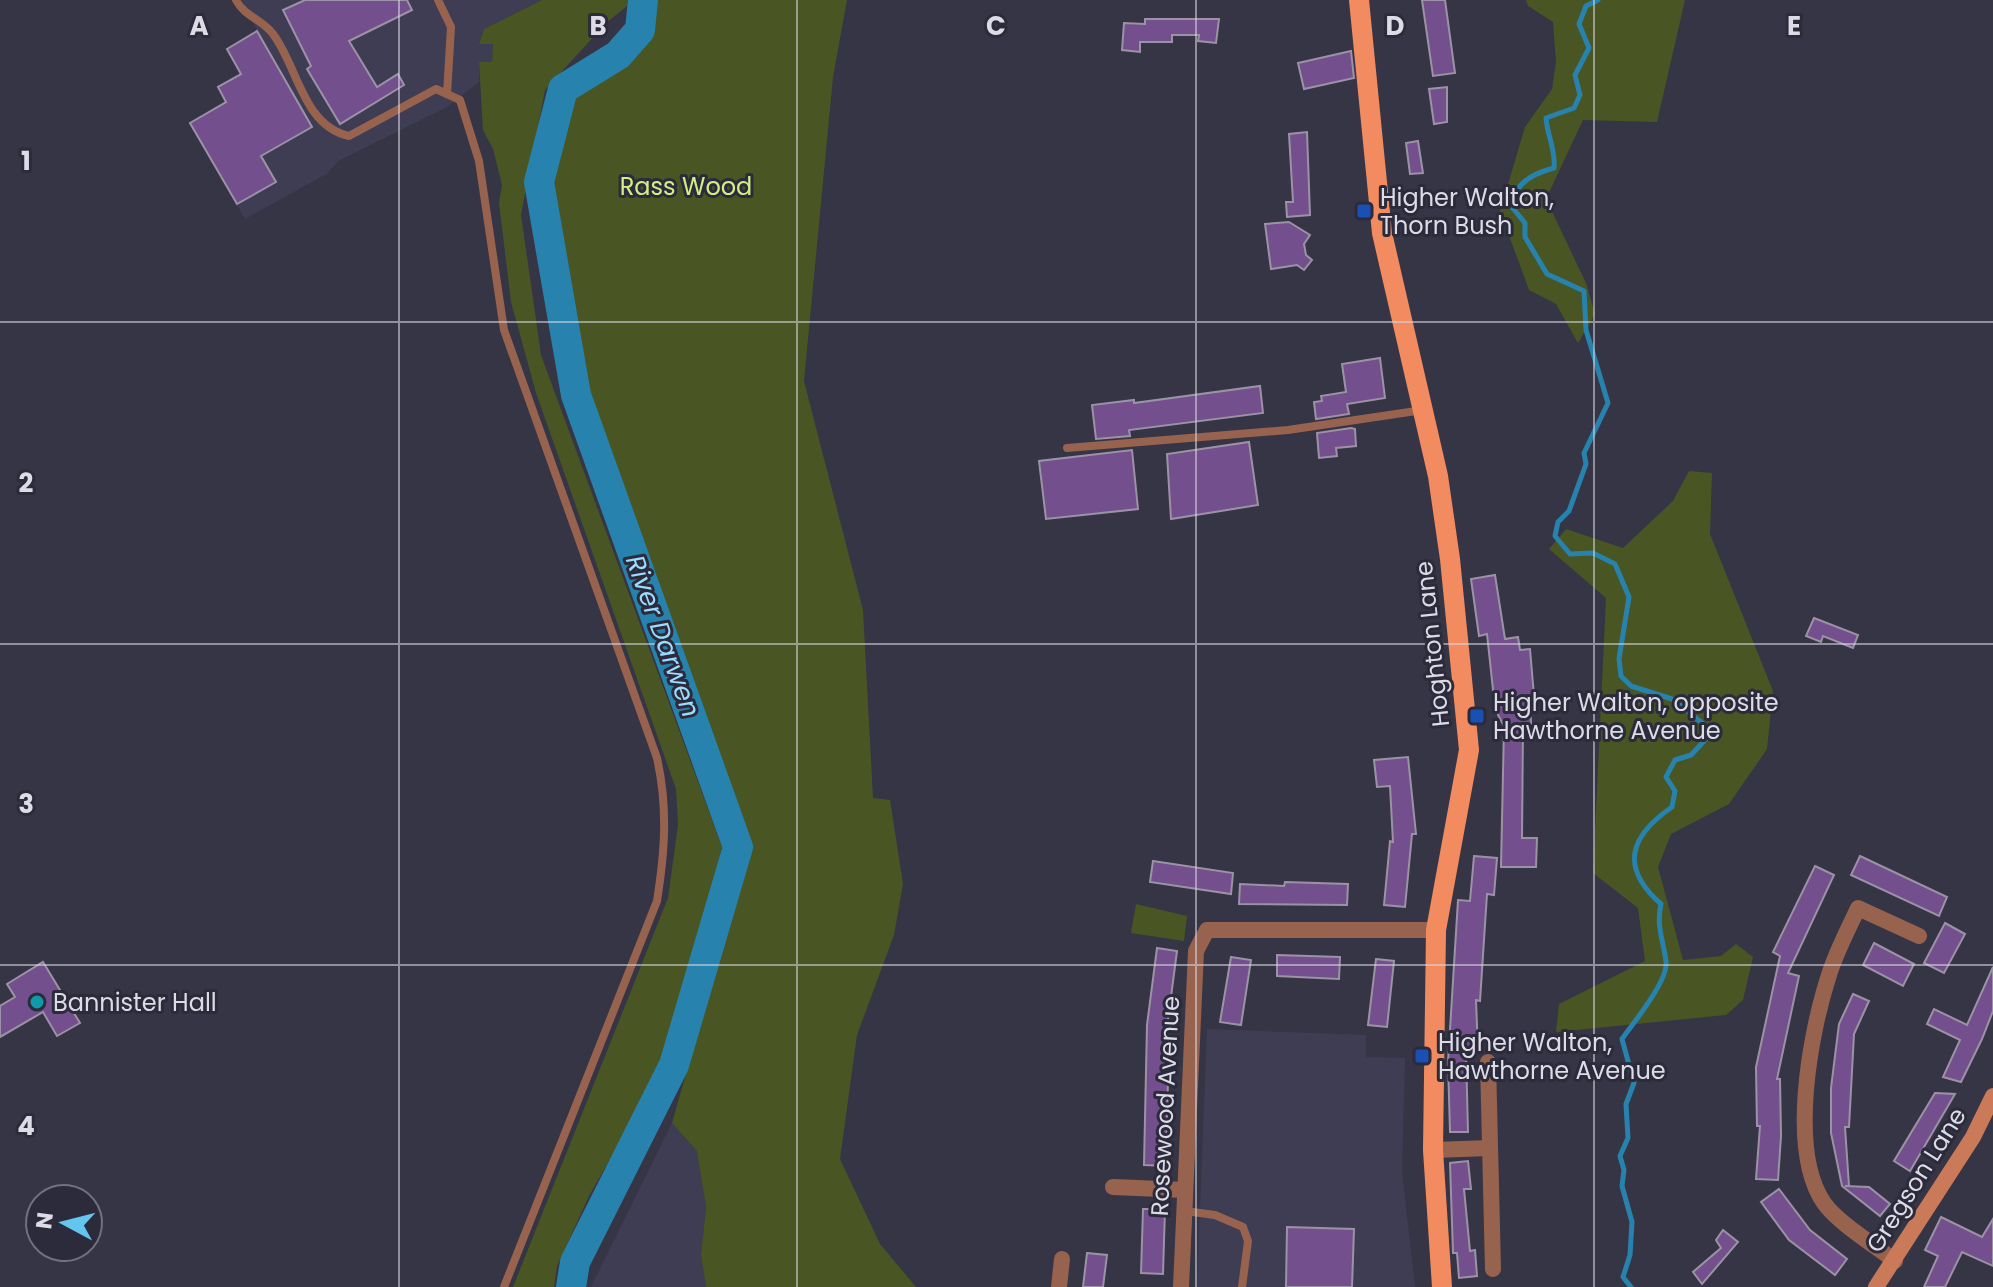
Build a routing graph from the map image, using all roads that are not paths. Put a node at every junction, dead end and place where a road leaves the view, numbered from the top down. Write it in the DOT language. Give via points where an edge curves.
graph roads {
  1 [pos="236,0"];
  2 [pos="438,0"];
  3 [pos="1361,1"];
  4 [pos="447,94"];
  5 [pos="1424,410"];
  6 [pos="1067,448"];
  7 [pos="1436,930"];
  8 [pos="1919,936"];
  9 [pos="1488,1062"];
  10 [pos="1993,1096"];
  11 [pos="1490,1148"];
  12 [pos="1433,1150"];
  13 [pos="1113,1187"];
  14 [pos="1185,1190"];
  15 [pos="1184,1211"];
  16 [pos="1062,1259"];
  17 [pos="1895,1261"];
  18 [pos="1493,1269"];
  19 [pos="504,1287"];
  20 [pos="1059,1287"];
  21 [pos="1181,1287"];
  22 [pos="1242,1287"];
  23 [pos="1442,1287"];
  24 [pos="1876,1287"];
  1 -- 4 [label="lane" via="273,33 313,110 332,132 349,136 436,89"];
  2 -- 4 [label="lane" via="451,27"];
  3 -- 5 [label="main road, Hoghton Lane" via="1382,233"];
  4 -- 19 [label="lane" via="460,100 479,161 504,330 657,758 666,798 667,842 657,901"];
  5 -- 6 [label="lane" via="1288,430"];
  5 -- 7 [label="main road, Hoghton Lane" via="1450,559 1469,750"];
  7 -- 12 [label="main road, Hoghton Lane"];
  7 -- 14 [label="street, Rosewood Avenue" via="1207,930 1196,951"];
  8 -- 17 [label="street" via="1858,908 1830,973 1813,1033 1806,1133 1809,1175 1825,1205"];
  9 -- 11 [label="street"];
  10 -- 17 [label="street, Gregson Lane"];
  11 -- 12 [label="street"];
  11 -- 18 [label="street"];
  12 -- 23 [label="main road, Hoghton Lane"];
  13 -- 14 [label="street"];
  14 -- 15 [label="street, Rosewood Avenue"];
  15 -- 21 [label="street, Rosewood Avenue"];
  15 -- 22 [label="lane" via="1215,1215 1243,1227 1248,1241"];
  16 -- 20 [label="street"];
  17 -- 24 [label="street, Gregson Lane"];
}
